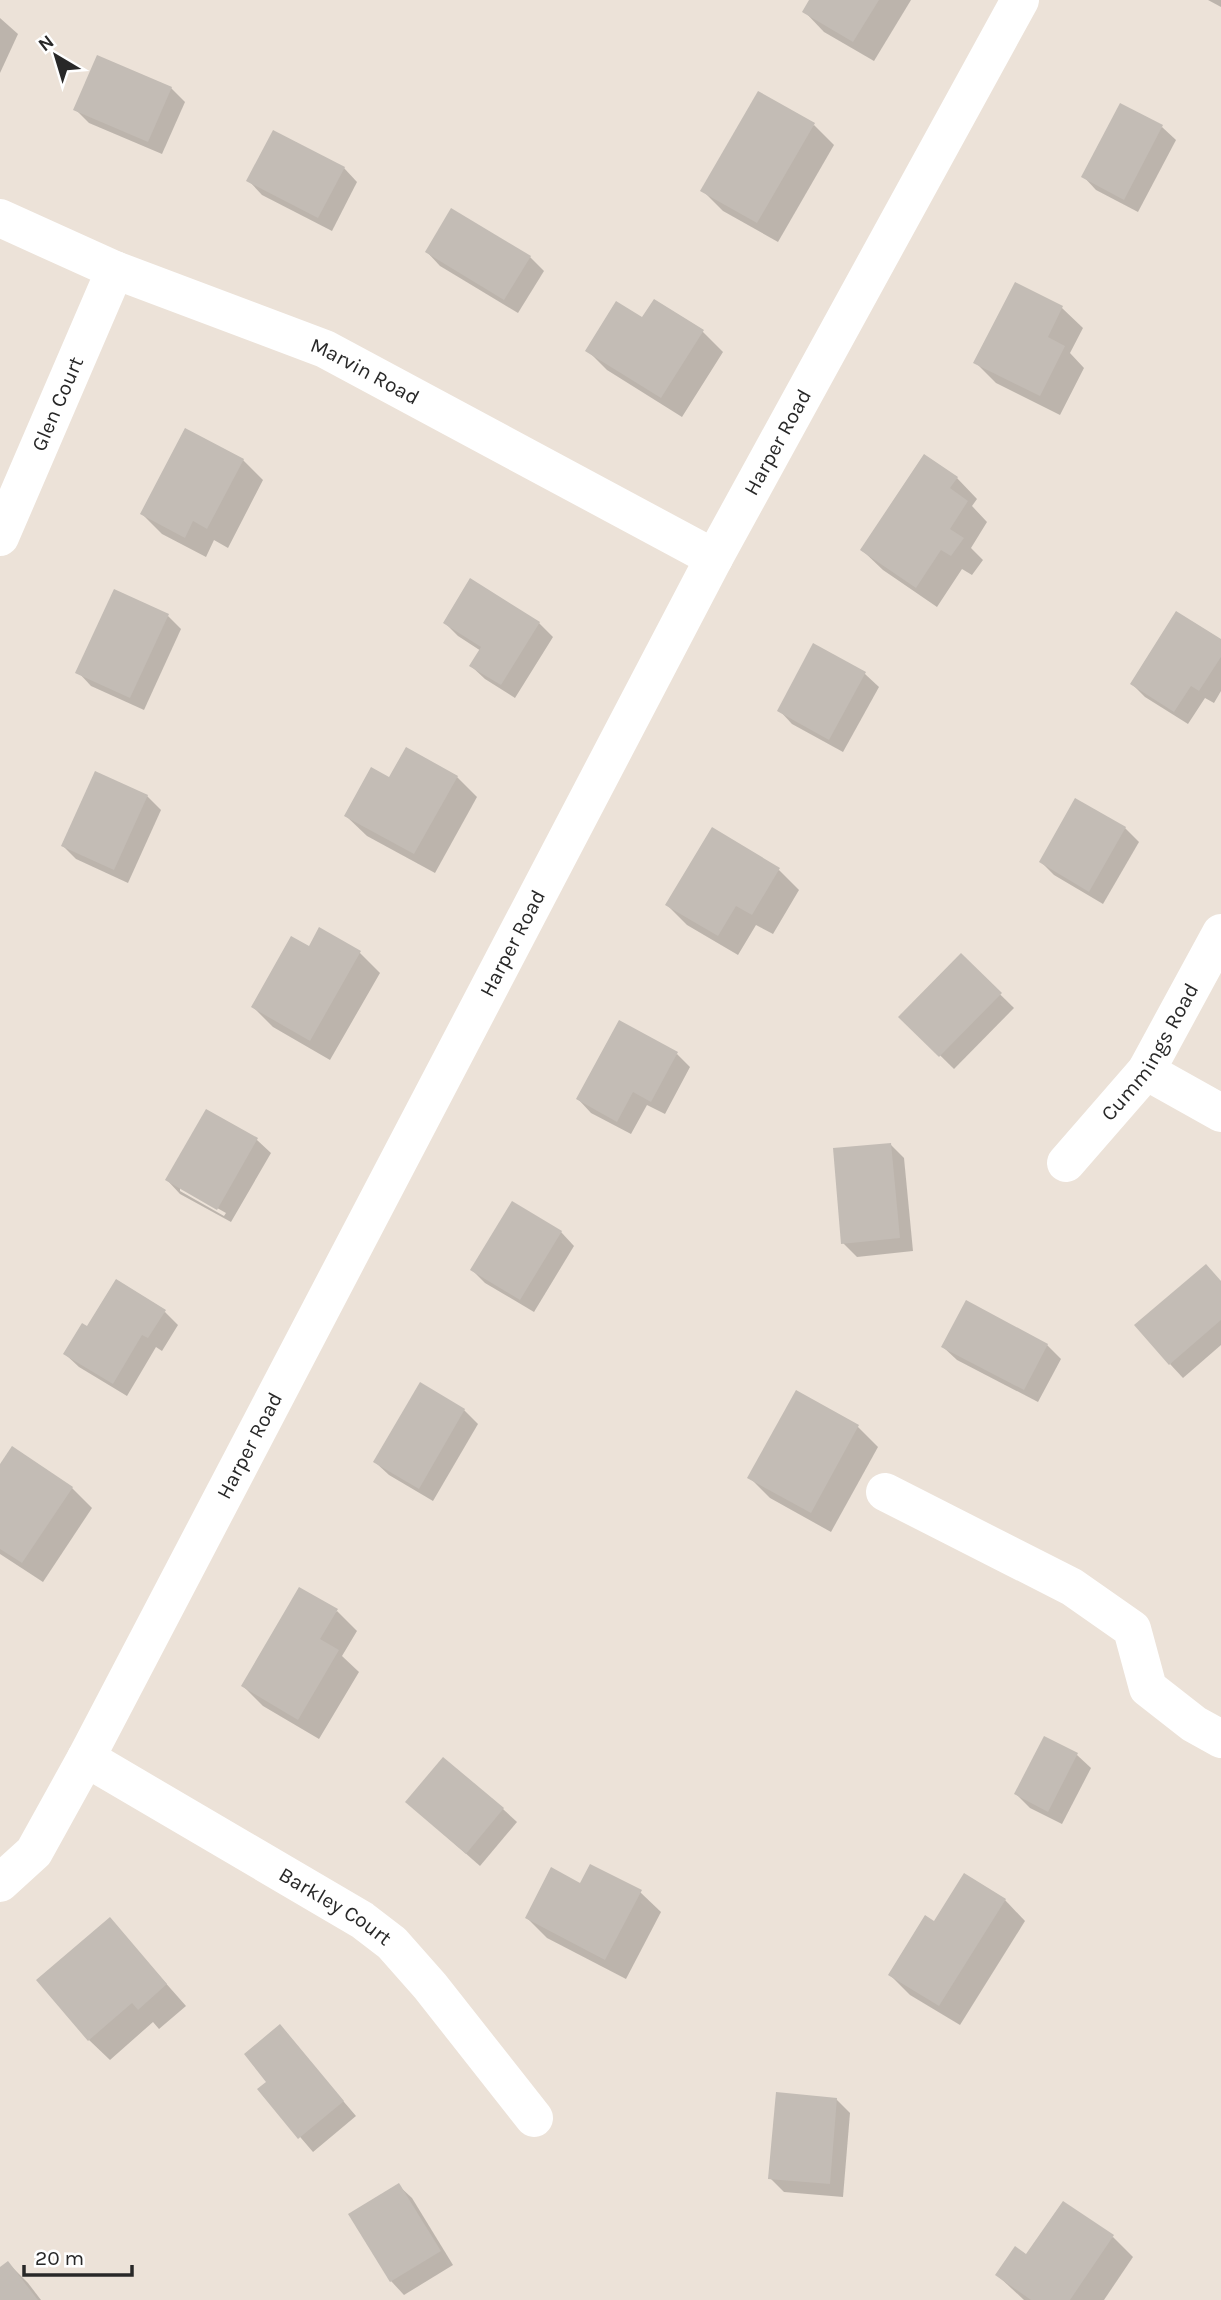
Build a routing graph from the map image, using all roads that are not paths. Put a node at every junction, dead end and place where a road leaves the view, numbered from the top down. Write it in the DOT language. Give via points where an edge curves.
graph roads {
  1 [pos="1020,0"];
  2 [pos="0,218"];
  3 [pos="115,270"];
  4 [pos="0,537"];
  5 [pos="714,558"];
  6 [pos="1221,933"];
  7 [pos="1146,1071"];
  8 [pos="1221,1114"];
  9 [pos="1066,1163"];
  10 [pos="885,1492"];
  11 [pos="1221,1739"];
  12 [pos="86,1758"];
  13 [pos="0,1883"];
  14 [pos="534,2118"];
  1 -- 5 [label="street, Harper Road"];
  2 -- 3 [label="street, Marvin Road"];
  3 -- 4 [label="street, Glen Court"];
  3 -- 5 [label="street, Marvin Road" via="325,349"];
  5 -- 12 [label="street, Harper Road"];
  6 -- 7 [label="street, Cummings Road"];
  7 -- 8 [label="street"];
  7 -- 9 [label="street, Cummings Road"];
  10 -- 11 [label="street" via="1072,1587 1132,1629 1148,1688"];
  12 -- 13 [label="street, Harper Road" via="34,1852"];
  12 -- 14 [label="street, Barkley Court" via="362,1920 392,1943"];
}
